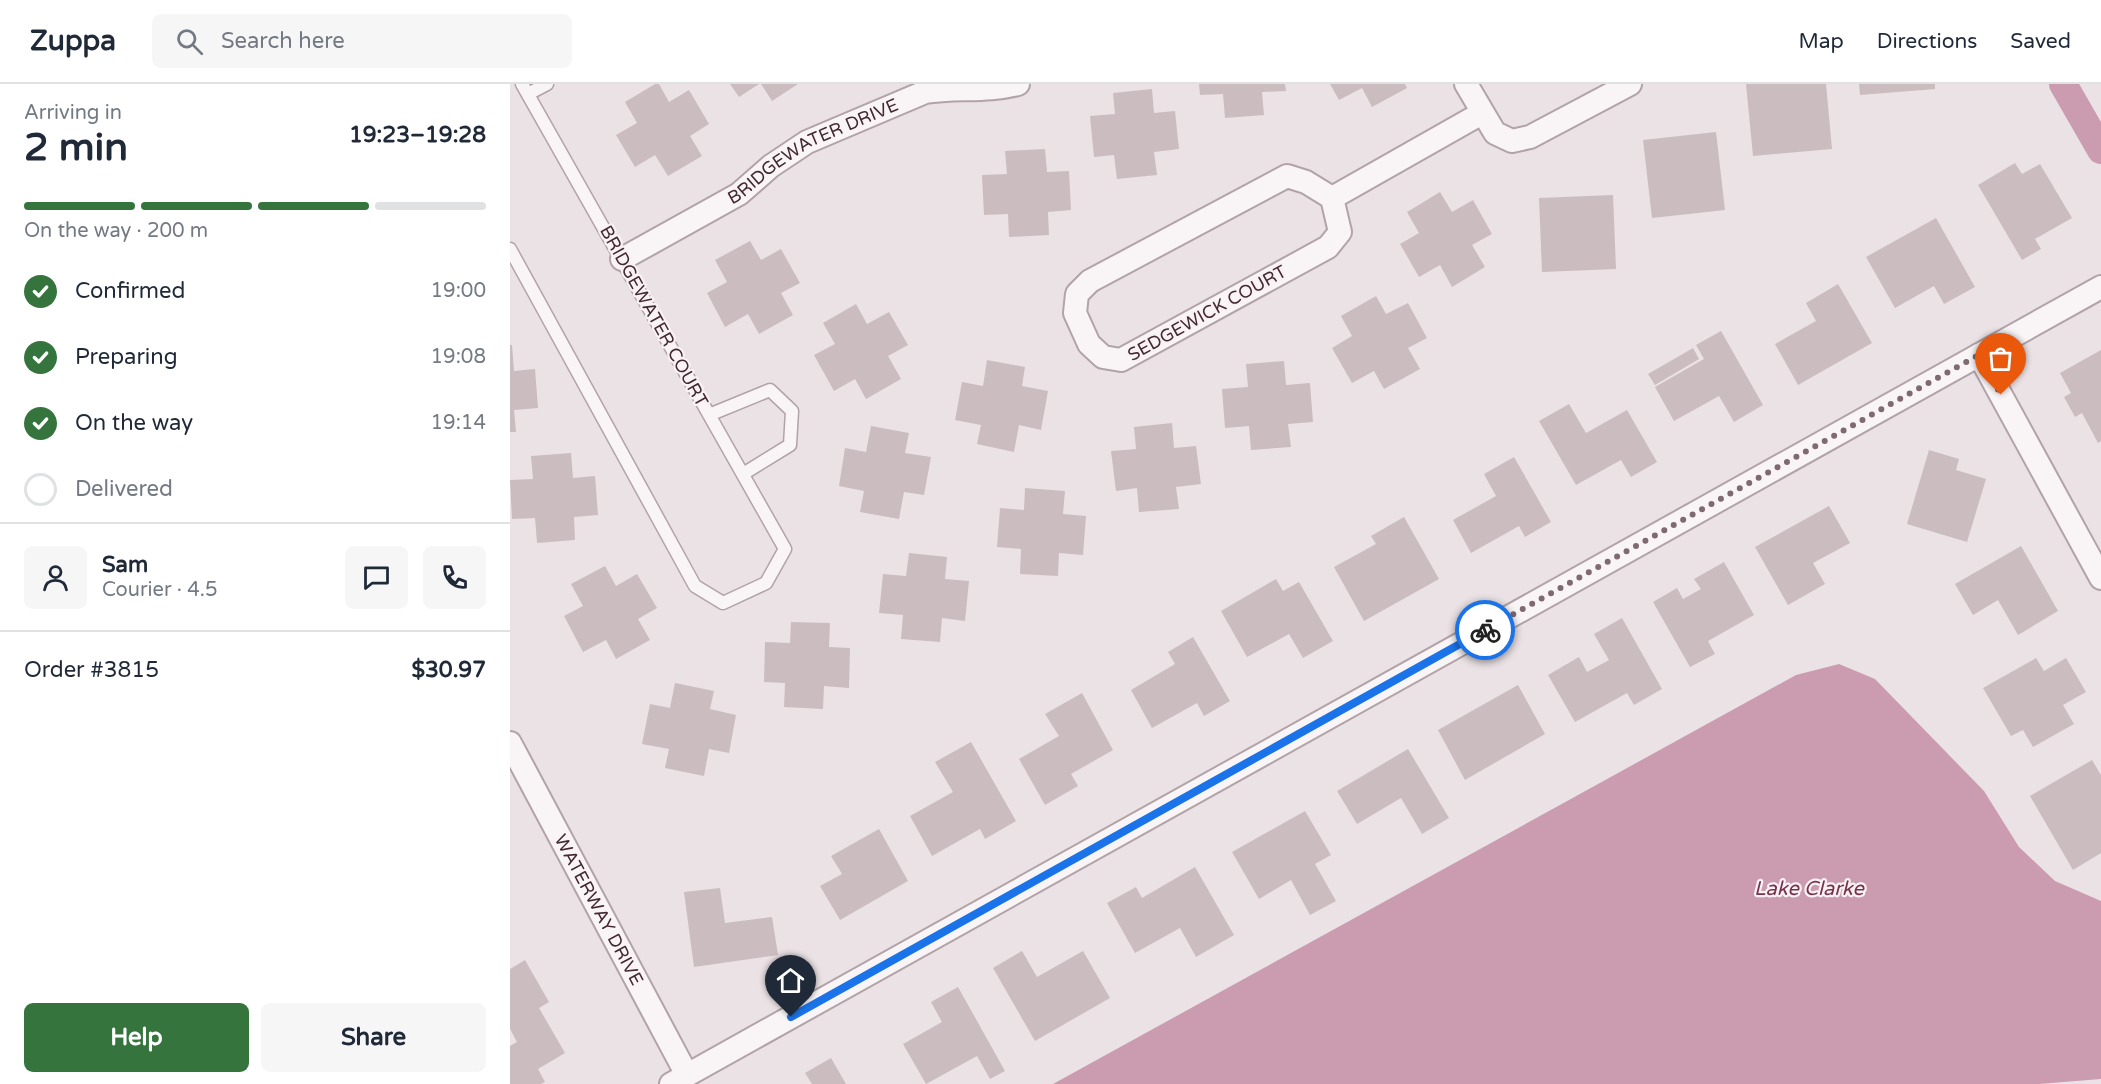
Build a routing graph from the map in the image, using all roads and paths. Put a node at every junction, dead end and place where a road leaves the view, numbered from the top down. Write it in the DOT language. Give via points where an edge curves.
graph roads {
  1 [pos="547,84"];
  2 [pos="1018,84"];
  3 [pos="1466,84"];
  4 [pos="1630,84"];
  5 [pos="525,89"];
  6 [pos="1482,112"];
  7 [pos="1332,198"];
  8 [pos="510,249"];
  9 [pos="622,259"];
  10 [pos="2101,287"];
  11 [pos="1979,355"];
  12 [pos="709,415"];
  13 [pos="743,474"];
  14 [pos="2101,578"];
  15 [pos="510,743"];
  16 [pos="679,1079"];
  1 -- 5 [label="lane"];
  2 -- 9 [label="street, BRIDGEWATER DRIVE" via="985,90 925,92 807,142 739,194"];
  3 -- 6 [label="street"];
  4 -- 6 [label="street" via="1530,137 1512,141 1495,133"];
  5 -- 9 [label="lane, BRIDGEWATER COURT"];
  6 -- 7 [label="street"];
  7 -- 7 [label="street, SEDGEWICK COURT" via="1306,182 1287,177 1090,281 1077,294 1075,313 1089,344 1103,357 1121,360 1328,247 1340,232"];
  8 -- 13 [label="lane, BRIDGEWATER COURT" via="694,586 723,603 766,584 785,549"];
  9 -- 12 [label="lane, BRIDGEWATER COURT"];
  10 -- 11 [label="street"];
  11 -- 14 [label="street"];
  11 -- 16 [label="street"];
  12 -- 13 [label="lane, BRIDGEWATER COURT"];
  12 -- 13 [label="lane" via="770,390 792,411 789,445"];
  15 -- 16 [label="street, WATERWAY DRIVE"];
}
